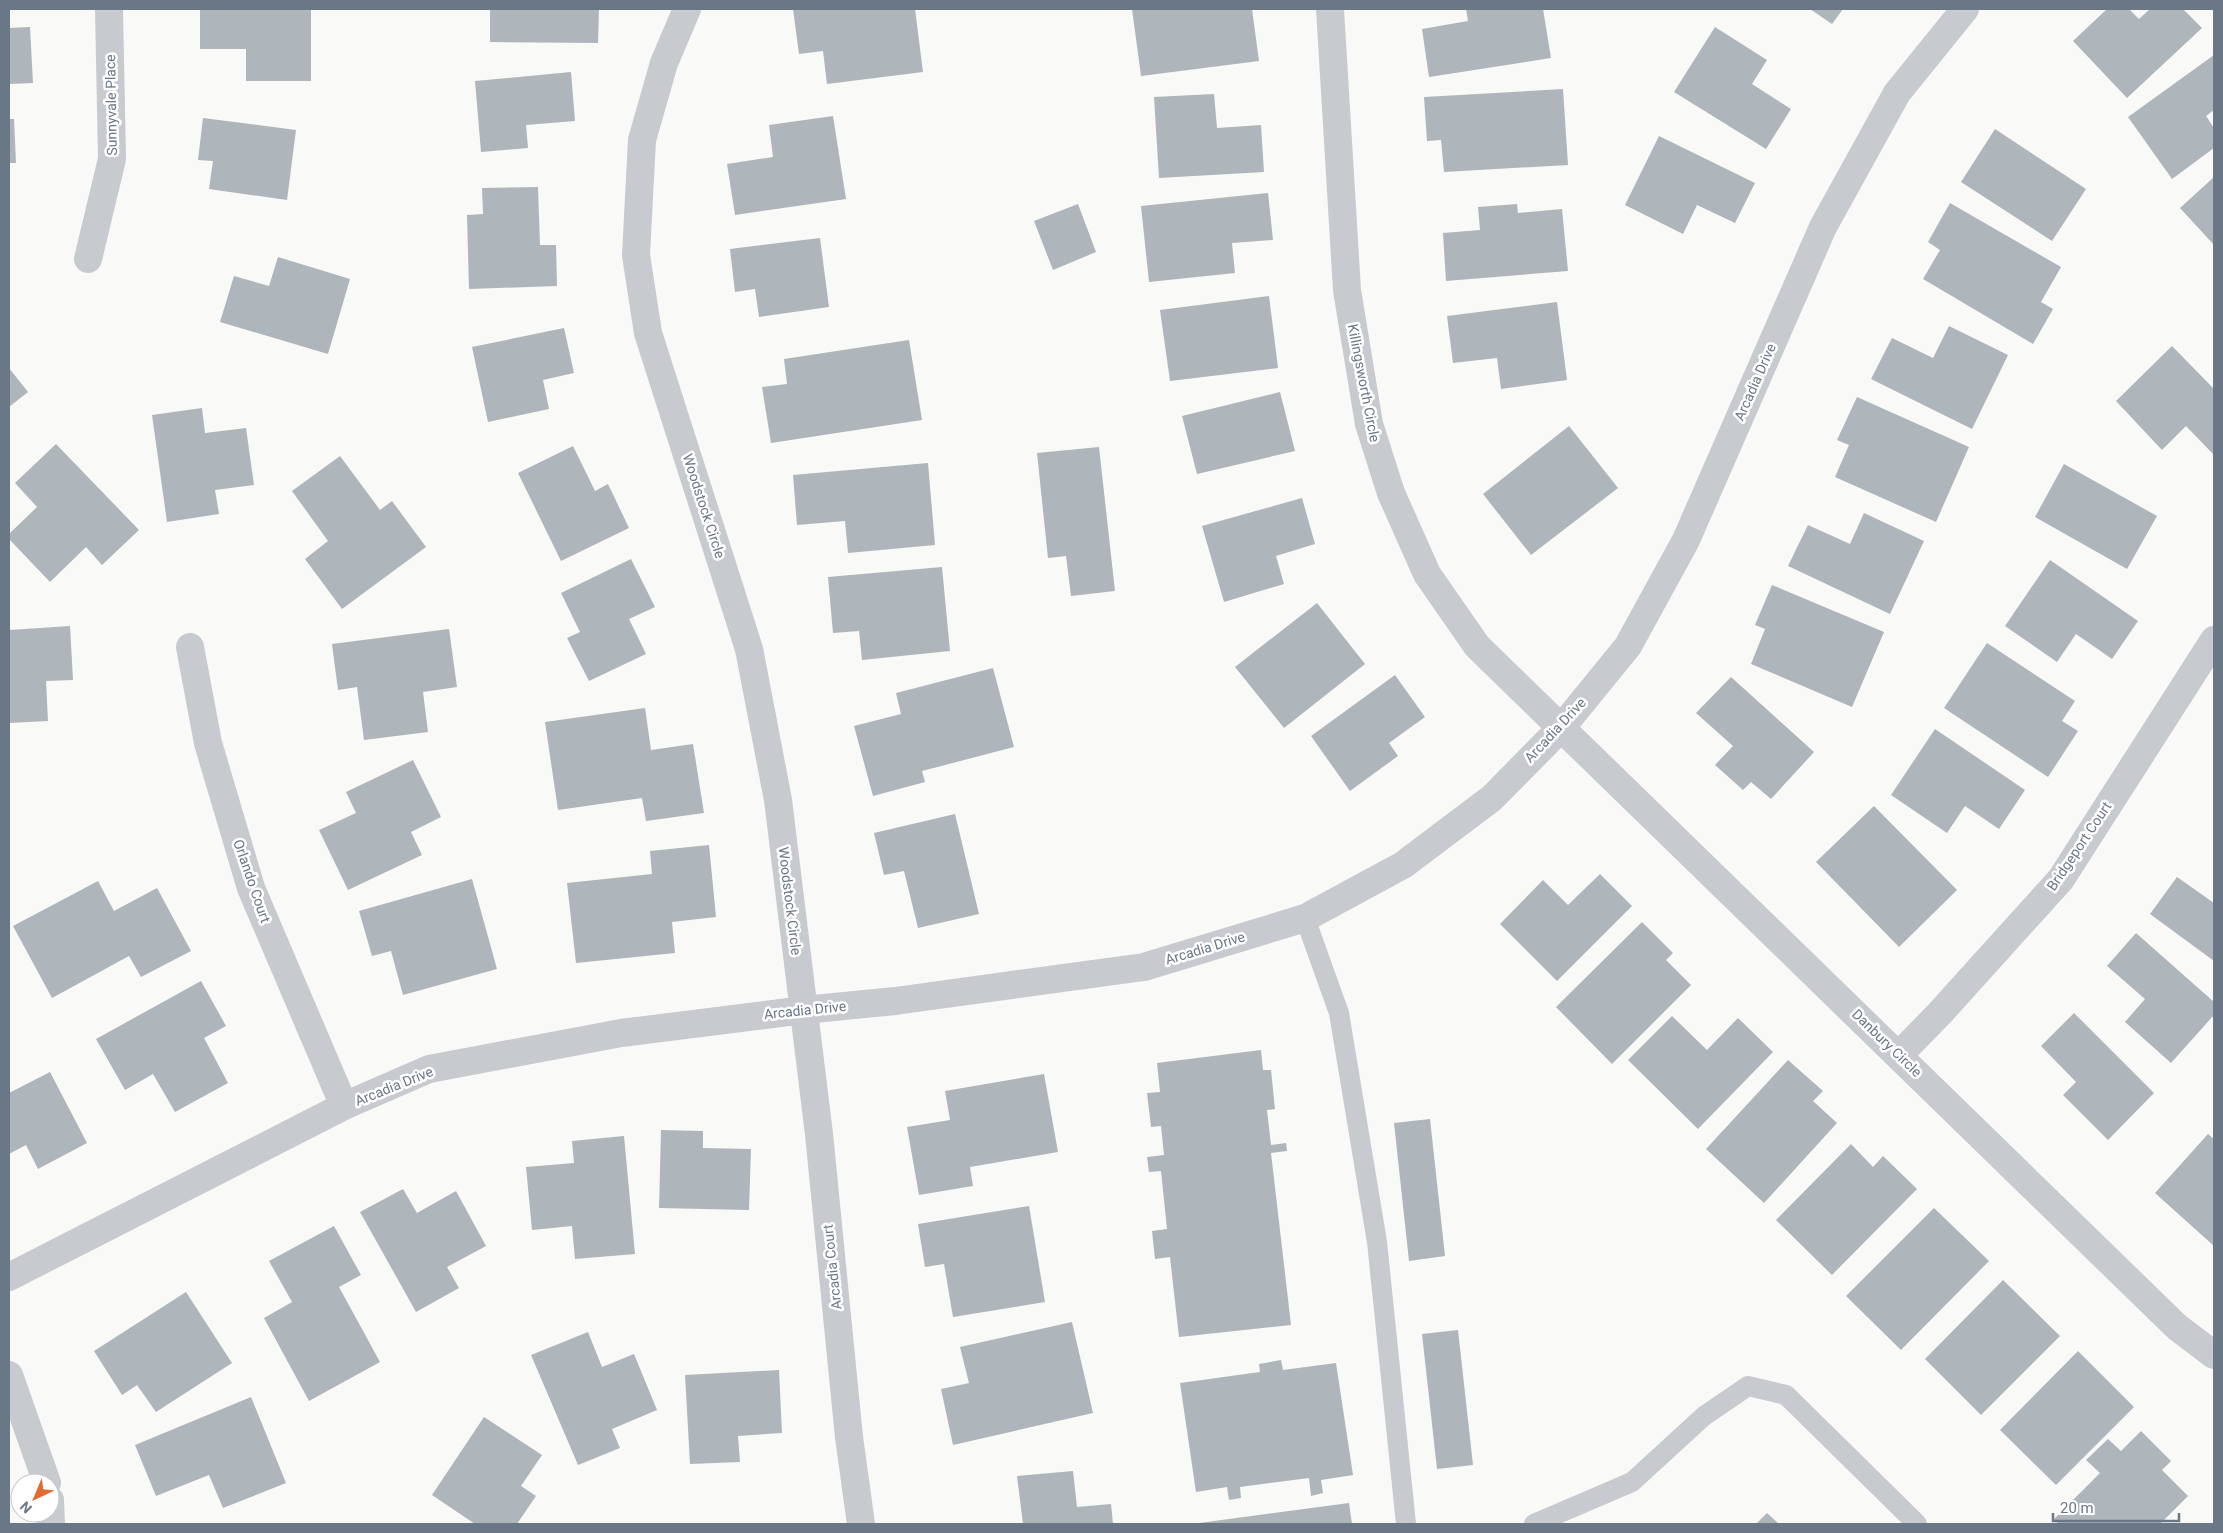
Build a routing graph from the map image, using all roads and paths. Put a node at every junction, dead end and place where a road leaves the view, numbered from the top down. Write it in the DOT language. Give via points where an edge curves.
graph roads {
  1 [pos="109,9"];
  2 [pos="687,9"];
  3 [pos="1330,9"];
  4 [pos="1965,9"];
  5 [pos="88,259"];
  6 [pos="2214,640"];
  7 [pos="190,647"];
  8 [pos="1562,727"];
  9 [pos="1306,918"];
  10 [pos="804,1010"];
  11 [pos="1899,1055"];
  12 [pos="344,1106"];
  13 [pos="9,1277"];
  14 [pos="2214,1355"];
  15 [pos="9,1374"];
  16 [pos="44,1473"];
  17 [pos="861,1524"];
  18 [pos="1406,1524"];
  19 [pos="1534,1524"];
  20 [pos="1917,1524"];
  1 -- 5 [label="street, Sunnyvale Place" via="112,159"];
  2 -- 10 [label="street, Woodstock Circle" via="664,63 642,140 636,255 648,333 749,649 778,800"];
  3 -- 8 [label="street, Killingsworth Circle" via="1347,290 1369,424 1391,493 1427,574 1477,646"];
  4 -- 8 [label="street, Arcadia Drive" via="1897,93 1822,227 1686,540 1628,646"];
  6 -- 11 [label="street, Bridgeport Court" via="2061,879"];
  7 -- 12 [label="street, Orlando Court" via="208,743 252,888"];
  8 -- 9 [label="street, Arcadia Drive" via="1492,798 1403,865"];
  8 -- 11 [label="street, Danbury Circle"];
  9 -- 10 [label="street, Arcadia Drive" via="1144,967"];
  9 -- 18 [label="lane" via="1339,1013 1374,1223"];
  10 -- 12 [label="street, Arcadia Drive" via="621,1033 430,1069"];
  10 -- 17 [label="street, Arcadia Court"];
  11 -- 14 [label="street, Danbury Circle" via="2177,1327"];
  12 -- 13 [label="street, Arcadia Drive"];
  15 -- 16 [label="street"];
  19 -- 20 [label="lane" via="1632,1482 1704,1416 1748,1386 1786,1395"];
}
